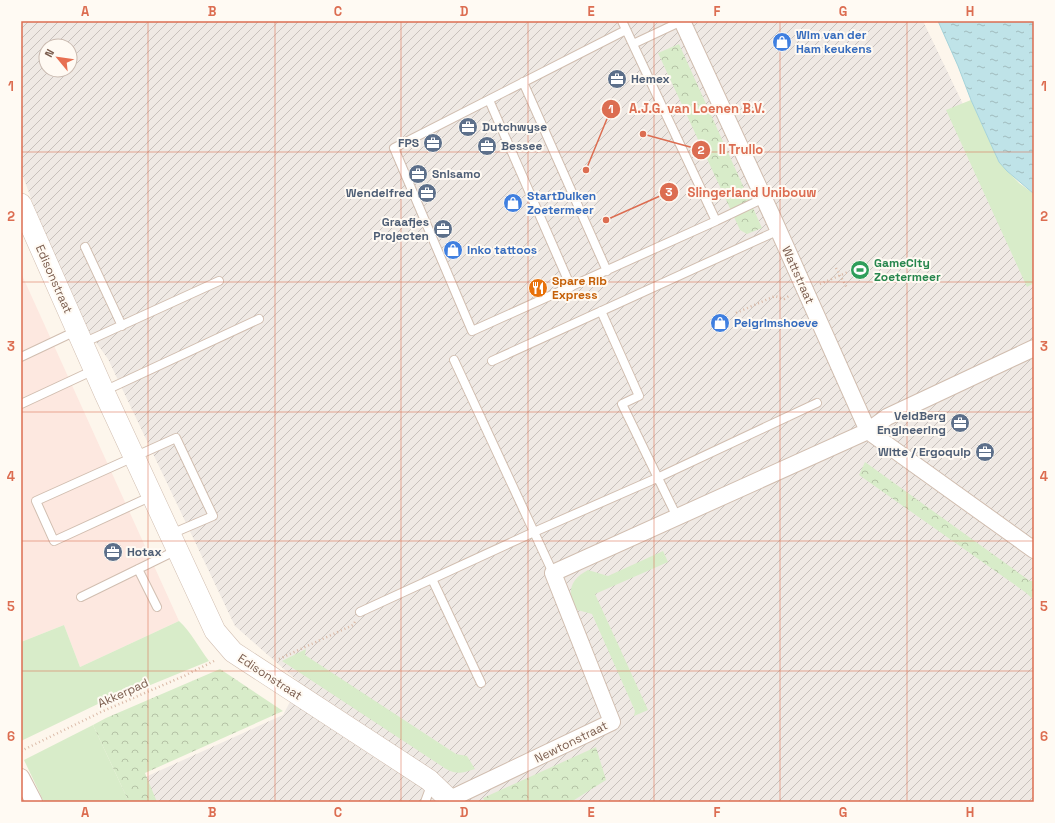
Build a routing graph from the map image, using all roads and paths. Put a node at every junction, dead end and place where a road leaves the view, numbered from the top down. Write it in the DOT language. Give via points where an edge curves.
graph roads {
  1 [pos="622,21"];
  2 [pos="682,21"];
  3 [pos="626,30"];
  4 [pos="633,44"];
  5 [pos="523,82"];
  6 [pos="489,100"];
  7 [pos="764,198"];
  8 [pos="21,204"];
  9 [pos="716,222"];
  10 [pos="779,230"];
  11 [pos="85,247"];
  12 [pos="836,268"];
  13 [pos="607,270"];
  14 [pos="219,281"];
  15 [pos="570,287"];
  16 [pos="847,288"];
  17 [pos="601,311"];
  18 [pos="259,319"];
  19 [pos="122,326"];
  20 [pos="80,337"];
  21 [pos="1034,348"];
  22 [pos="21,357"];
  23 [pos="454,360"];
  24 [pos="492,361"];
  25 [pos="94,370"];
  26 [pos="103,391"];
  27 [pos="817,403"];
  28 [pos="21,404"];
  29 [pos="868,431"];
  30 [pos="134,457"];
  31 [pos="657,478"];
  32 [pos="152,496"];
  33 [pos="677,517"];
  34 [pos="534,532"];
  35 [pos="174,542"];
  36 [pos="1034,550"];
  37 [pos="138,569"];
  38 [pos="553,573"];
  39 [pos="432,579"];
  40 [pos="81,597"];
  41 [pos="157,607"];
  42 [pos="360,612"];
  43 [pos="233,652"];
  44 [pos="259,670"];
  45 [pos="481,683"];
  46 [pos="21,751"];
  47 [pos="21,777"];
  48 [pos="432,782"];
  49 [pos="451,801"];
  50 [pos="34,802"];
  51 [pos="425,802"];
  1 -- 3 [label="lane"];
  2 -- 4 [label="lane"];
  2 -- 7 [label="street, Wattstraat"];
  3 -- 4 [label="lane"];
  3 -- 5 [label="lane"];
  4 -- 9 [label="lane"];
  5 -- 6 [label="lane"];
  5 -- 13 [label="lane"];
  6 -- 15 [label="lane"];
  6 -- 15 [label="lane" via="394,148 472,332"];
  7 -- 9 [label="lane"];
  7 -- 10 [label="street, Wattstraat"];
  8 -- 20 [label="street, Edisonstraat" via="29,229"];
  9 -- 13 [label="lane"];
  10 -- 17 [label="lane"];
  10 -- 29 [label="street, Wattstraat"];
  11 -- 19 [label="lane"];
  12 -- 16 [label="path"];
  13 -- 15 [label="lane"];
  14 -- 19 [label="lane"];
  17 -- 24 [label="lane"];
  17 -- 31 [label="lane" via="639,396 622,404"];
  18 -- 26 [label="lane"];
  19 -- 20 [label="lane"];
  20 -- 22 [label="lane"];
  20 -- 25 [label="street, Edisonstraat"];
  21 -- 29 [label="street" via="887,417"];
  23 -- 34 [label="lane"];
  25 -- 26 [label="street, Edisonstraat"];
  25 -- 28 [label="lane"];
  26 -- 30 [label="street, Edisonstraat"];
  27 -- 31 [label="lane"];
  29 -- 33 [label="street"];
  29 -- 36 [label="street"];
  30 -- 32 [label="street, Edisonstraat"];
  30 -- 32 [label="lane" via="36,501 54,541"];
  30 -- 35 [label="lane" via="176,438 213,516"];
  31 -- 33 [label="lane"];
  31 -- 34 [label="lane"];
  32 -- 35 [label="street, Edisonstraat"];
  33 -- 38 [label="street"];
  34 -- 38 [label="lane"];
  34 -- 39 [label="lane"];
  35 -- 37 [label="lane"];
  35 -- 43 [label="street, Edisonstraat" via="216,631"];
  37 -- 40 [label="lane"];
  37 -- 41 [label="lane"];
  38 -- 49 [label="street, Newtonstraat" via="612,722"];
  39 -- 42 [label="lane"];
  39 -- 45 [label="lane"];
  42 -- 44 [label="path" via="353,625"];
  43 -- 44 [label="street, Edisonstraat"];
  43 -- 46 [label="path, Akkerpad"];
  44 -- 48 [label="street, Edisonstraat"];
  47 -- 50 [label="street"];
  48 -- 49 [label="street, Edisonstraat"];
  48 -- 51 [label="lane"];
}
